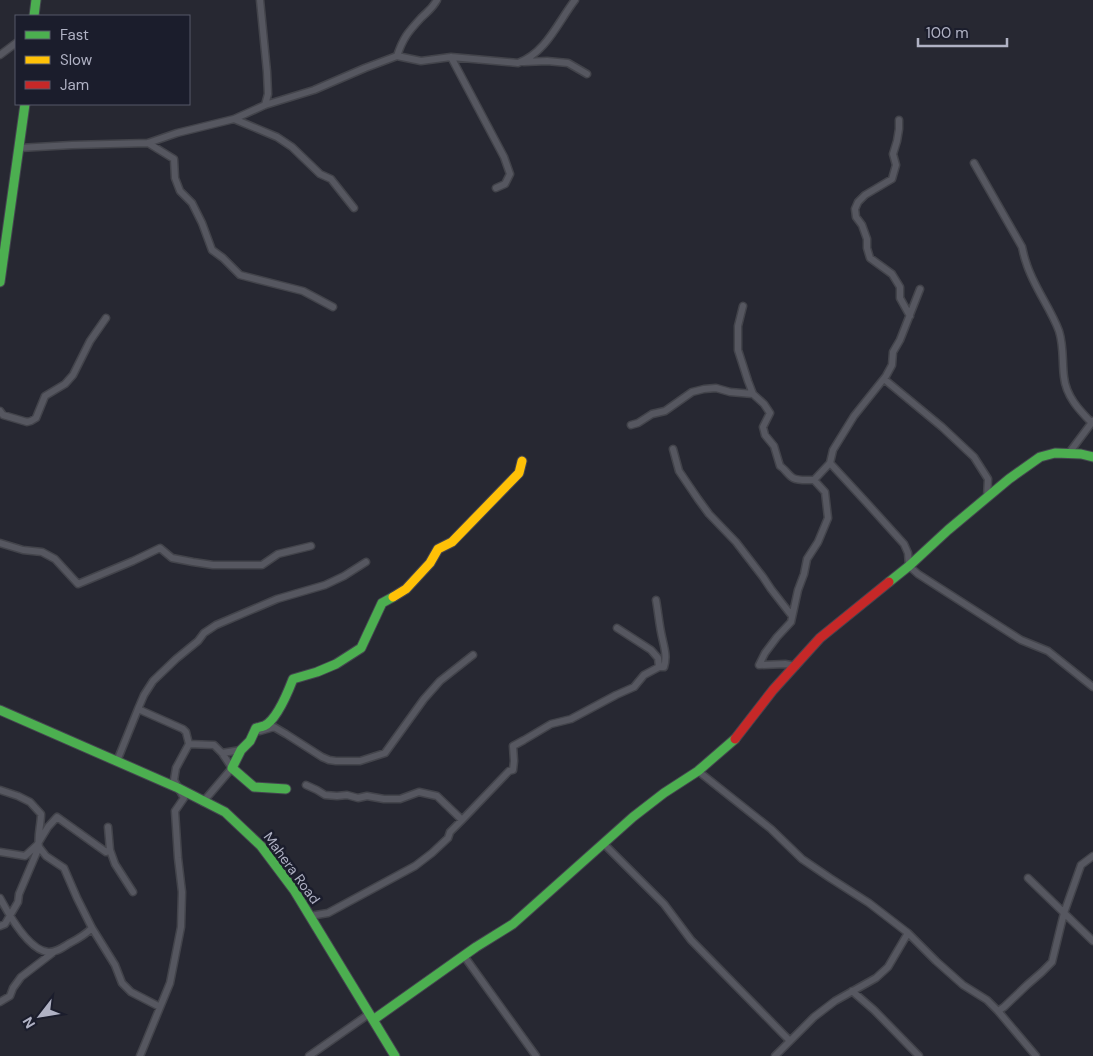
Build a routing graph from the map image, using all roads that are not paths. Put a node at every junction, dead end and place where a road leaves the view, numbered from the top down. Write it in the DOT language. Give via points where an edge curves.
graph roads {
  1 [pos="36,0"];
  2 [pos="260,0"];
  3 [pos="437,0"];
  4 [pos="575,0"];
  5 [pos="34,15"];
  6 [pos="15,44"];
  7 [pos="0,55"];
  8 [pos="397,56"];
  9 [pos="451,57"];
  10 [pos="518,63"];
  11 [pos="587,74"];
  12 [pos="24,105"];
  13 [pos="265,105"];
  14 [pos="234,119"];
  15 [pos="899,120"];
  16 [pos="148,144"];
  17 [pos="19,148"];
  18 [pos="974,163"];
  19 [pos="496,188"];
  20 [pos="354,208"];
  21 [pos="0,282"];
  22 [pos="920,289"];
  23 [pos="743,306"];
  24 [pos="333,307"];
  25 [pos="910,316"];
  26 [pos="106,318"];
  27 [pos="884,379"];
  28 [pos="753,394"];
  29 [pos="0,411"];
  30 [pos="1092,422"];
  31 [pos="631,425"];
  32 [pos="673,449"];
  33 [pos="1069,454"];
  34 [pos="1093,457"];
  35 [pos="522,461"];
  36 [pos="830,463"];
  37 [pos="814,480"];
  38 [pos="987,498"];
  39 [pos="0,543"];
  40 [pos="311,546"];
  41 [pos="366,562"];
  42 [pos="909,566"];
  43 [pos="656,600"];
  44 [pos="792,616"];
  45 [pos="617,628"];
  46 [pos="473,655"];
  47 [pos="796,666"];
  48 [pos="659,667"];
  49 [pos="1093,687"];
  50 [pos="138,709"];
  51 [pos="0,710"];
  52 [pos="250,741"];
  53 [pos="189,744"];
  54 [pos="241,750"];
  55 [pos="222,753"];
  56 [pos="117,761"];
  57 [pos="232,768"];
  58 [pos="698,771"];
  59 [pos="306,785"];
  60 [pos="178,788"];
  61 [pos="286,789"];
  62 [pos="0,790"];
  63 [pos="203,802"];
  64 [pos="462,820"];
  65 [pos="108,827"];
  66 [pos="603,843"];
  67 [pos="39,845"];
  68 [pos="110,850"];
  69 [pos="0,852"];
  70 [pos="1093,856"];
  71 [pos="1028,878"];
  72 [pos="133,892"];
  73 [pos="0,898"];
  74 [pos="1064,913"];
  75 [pos="10,916"];
  76 [pos="310,916"];
  77 [pos="0,926"];
  78 [pos="92,928"];
  79 [pos="908,933"];
  80 [pos="1093,941"];
  81 [pos="56,951"];
  82 [pos="464,956"];
  83 [pos="852,991"];
  84 [pos="0,1002"];
  85 [pos="160,1007"];
  86 [pos="998,1011"];
  87 [pos="371,1017"];
  88 [pos="790,1041"];
  89 [pos="140,1056"];
  90 [pos="309,1056"];
  91 [pos="395,1056"];
  92 [pos="536,1056"];
  93 [pos="775,1056"];
  94 [pos="919,1056"];
  95 [pos="1036,1056"];
  1 -- 5 [label="street"];
  2 -- 13 [label="street" via="267,72"];
  3 -- 8 [label="street" via="402,41"];
  4 -- 10 [label="street" via="536,53"];
  6 -- 7 [label="street"];
  8 -- 9 [label="street" via="421,61"];
  8 -- 13 [label="street" via="314,90"];
  9 -- 10 [label="street"];
  9 -- 19 [label="street" via="510,174 505,184"];
  10 -- 11 [label="street" via="547,61 568,64"];
  12 -- 17 [label="street"];
  13 -- 14 [label="street"];
  14 -- 16 [label="street"];
  14 -- 20 [label="street" via="292,147 320,174 331,179"];
  15 -- 25 [label="street" via="892,179 865,195 855,209 867,239 870,258 892,274 900,286 900,298"];
  16 -- 17 [label="street"];
  16 -- 24 [label="street" via="174,159 175,178 180,191 192,203 212,250 240,275 304,291"];
  17 -- 21 [label="street"];
  18 -- 30 [label="street" via="1022,246 1033,279 1051,312 1064,355 1064,378 1069,395"];
  22 -- 25 [label="street"];
  23 -- 28 [label="street" via="738,326 738,350"];
  25 -- 27 [label="street"];
  26 -- 29 [label="street" via="73,375 45,396 34,420 27,422 3,415"];
  27 -- 36 [label="street" via="854,416 833,450"];
  27 -- 38 [label="street" via="974,458 988,479"];
  28 -- 31 [label="street" via="716,388 692,392 665,411"];
  28 -- 37 [label="street" via="770,413 763,426 780,466 792,477"];
  30 -- 33 [label="street"];
  32 -- 44 [label="street" via="679,471 698,500 736,542"];
  33 -- 34 [label="street"];
  33 -- 38 [label="street" via="1040,456"];
  35 -- 52 [label="street" via="519,473 452,542 438,550 415,580 382,603 361,648 336,664 293,679 273,717 264,726 256,728"];
  36 -- 37 [label="street"];
  36 -- 42 [label="street" via="904,544"];
  37 -- 44 [label="street" via="825,492 828,518 807,559"];
  38 -- 42 [label="street"];
  39 -- 40 [label="street" via="42,552 55,559 78,584 160,548 172,558 193,562 262,565 278,554"];
  41 -- 50 [label="street" via="325,585 282,597 216,625 153,681"];
  42 -- 47 [label="street" via="820,638"];
  42 -- 49 [label="street" via="1021,640 1048,651"];
  43 -- 48 [label="street" via="666,651 664,667"];
  44 -- 47 [label="street" via="791,622 759,665"];
  45 -- 48 [label="street" via="651,650 658,658"];
  46 -- 52 [label="street" via="440,681 385,753 360,761 329,760 274,728 259,731"];
  47 -- 58 [label="street" via="733,741"];
  48 -- 64 [label="street" via="644,675 634,687 570,719 551,724 513,746 513,770"];
  50 -- 53 [label="street" via="183,729"];
  50 -- 56 [label="street"];
  51 -- 56 [label="street, Mahera Road"];
  52 -- 54 [label="street"];
  53 -- 55 [label="street" via="214,745"];
  53 -- 60 [label="street" via="176,768 174,780"];
  54 -- 55 [label="street"];
  54 -- 57 [label="street"];
  55 -- 57 [label="street"];
  56 -- 60 [label="street, Mahera Road"];
  57 -- 61 [label="street" via="254,787"];
  57 -- 63 [label="street"];
  58 -- 66 [label="street" via="640,811"];
  58 -- 79 [label="street" via="802,859"];
  59 -- 64 [label="street" via="325,796 347,794 358,798 400,799 419,792 437,796"];
  60 -- 63 [label="street, Mahera Road"];
  60 -- 85 [label="street" via="184,798 175,811 182,892 180,927 170,983"];
  62 -- 67 [label="street" via="30,802 41,814"];
  63 -- 76 [label="street, Mahera Road" via="225,812 261,846"];
  64 -- 76 [label="street" via="448,838 415,866 328,914"];
  65 -- 68 [label="street"];
  66 -- 82 [label="street" via="513,924"];
  66 -- 88 [label="street" via="664,904 691,940"];
  67 -- 68 [label="street" via="57,817 106,852"];
  67 -- 69 [label="street" via="25,856"];
  67 -- 75 [label="street"];
  67 -- 78 [label="street" via="46,856 64,868"];
  68 -- 72 [label="street" via="114,864"];
  70 -- 74 [label="street" via="1081,865"];
  71 -- 74 [label="street"];
  73 -- 75 [label="street"];
  74 -- 80 [label="street"];
  74 -- 86 [label="street" via="1052,962"];
  75 -- 77 [label="street"];
  75 -- 81 [label="street" via="38,949"];
  76 -- 87 [label="street, Mahera Road"];
  78 -- 81 [label="street"];
  78 -- 85 [label="street" via="122,983"];
  79 -- 83 [label="street" via="888,967"];
  79 -- 86 [label="street" via="963,985"];
  81 -- 84 [label="street" via="21,977 10,996"];
  82 -- 87 [label="street"];
  82 -- 92 [label="street"];
  83 -- 88 [label="street" via="814,1017"];
  83 -- 94 [label="street"];
  85 -- 89 [label="street"];
  86 -- 95 [label="street"];
  87 -- 90 [label="street"];
  87 -- 91 [label="street, Mahera Road"];
  88 -- 93 [label="street"];
}
